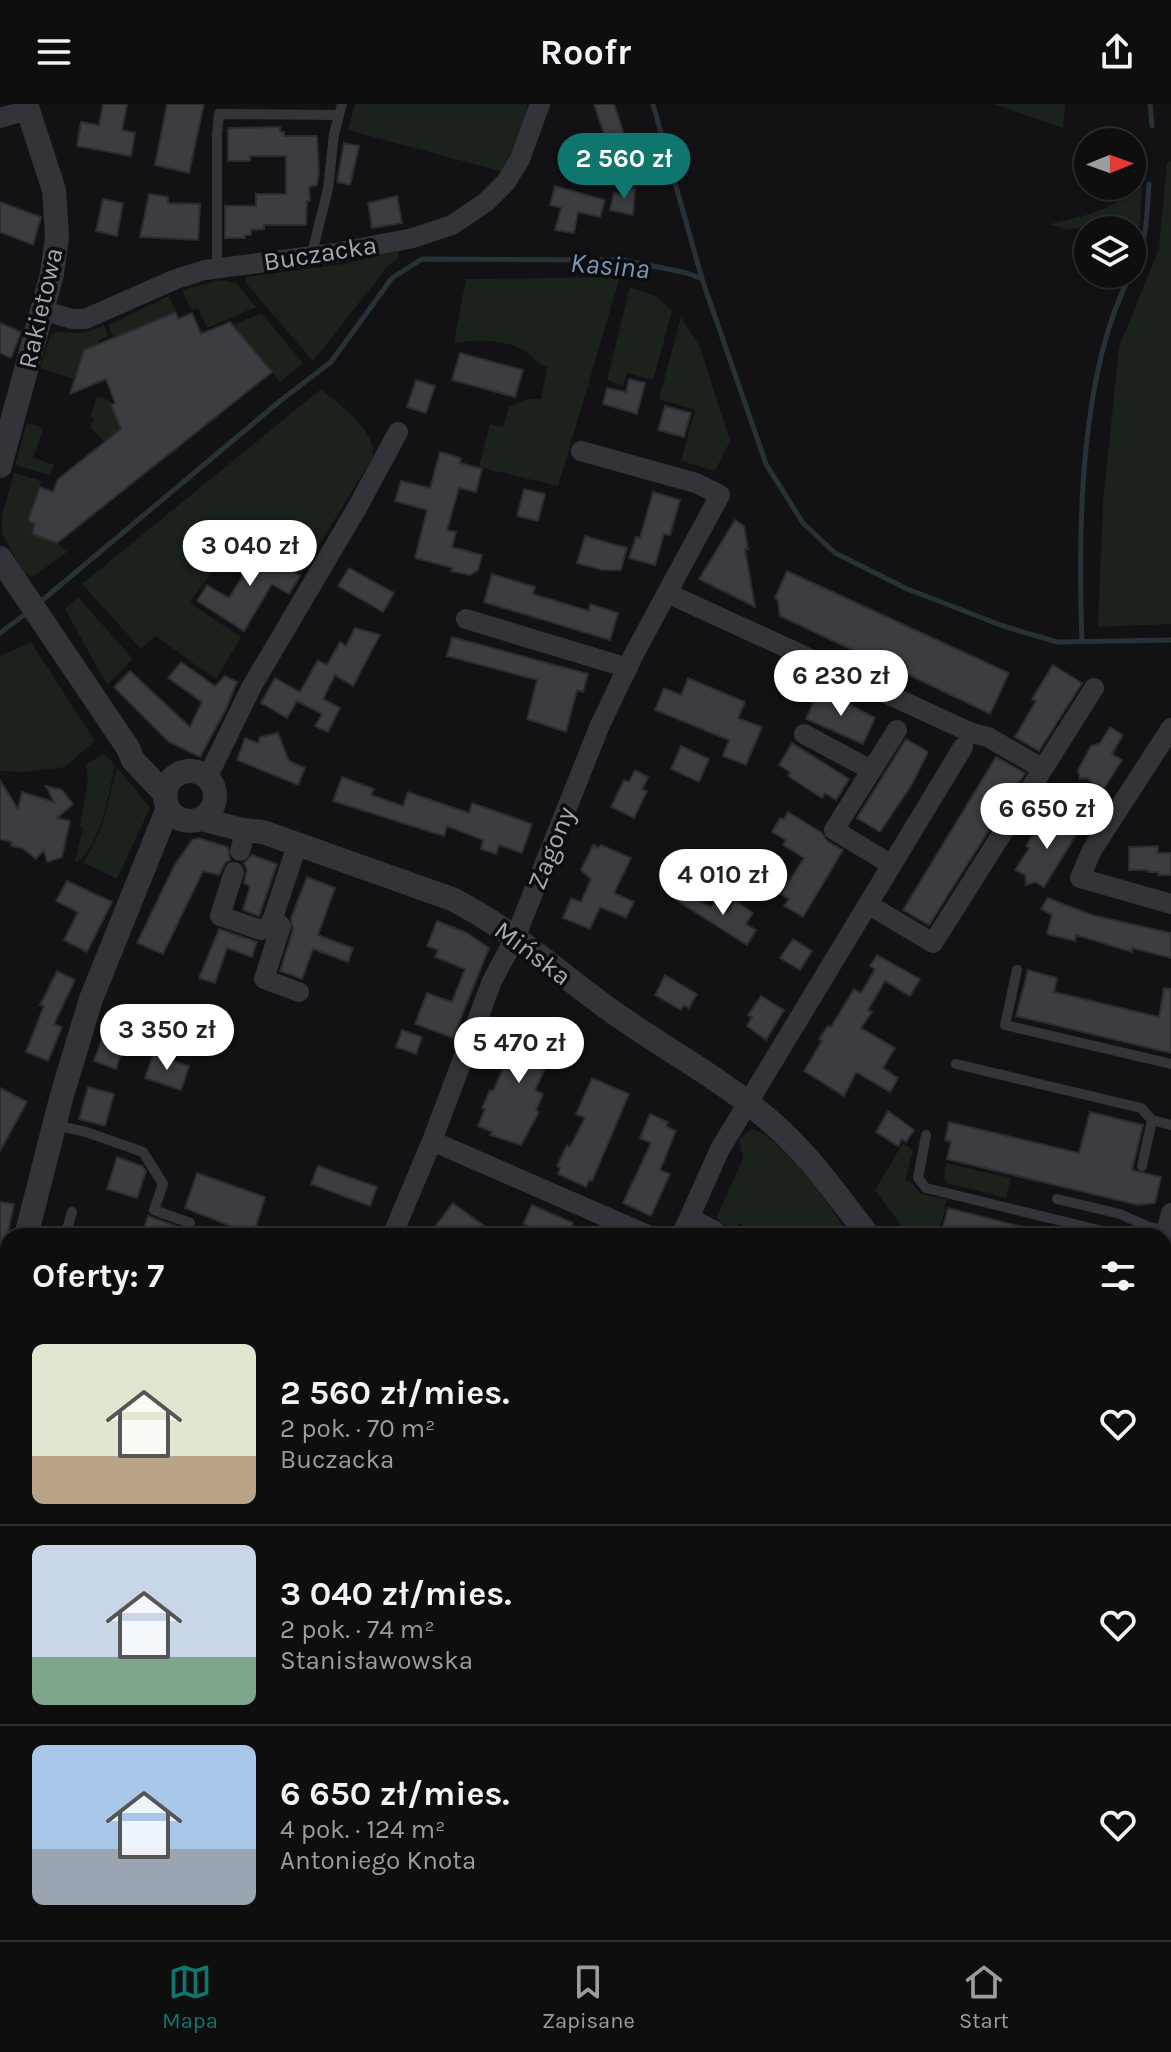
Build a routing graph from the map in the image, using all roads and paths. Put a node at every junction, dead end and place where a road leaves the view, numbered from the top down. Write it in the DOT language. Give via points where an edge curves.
graph roads {
  1 [pos="540,104"];
  2 [pos="27,107"];
  3 [pos="221,109"];
  4 [pos="341,109"];
  5 [pos="0,118"];
  6 [pos="311,257"];
  7 [pos="217,268"];
  8 [pos="42,310"];
  9 [pos="398,432"];
  10 [pos="581,451"];
  11 [pos="1,462"];
  12 [pos="0,558"];
  13 [pos="667,593"];
  14 [pos="466,619"];
  15 [pos="628,668"];
  16 [pos="1094,688"];
  17 [pos="1171,728"];
  18 [pos="897,730"];
  19 [pos="804,734"];
  20 [pos="963,747"];
  21 [pos="128,748"];
  22 [pos="1043,769"];
  23 [pos="871,770"];
  24 [pos="182,773"];
  25 [pos="211,787"];
  26 [pos="167,801"];
  27 [pos="197,820"];
  28 [pos="249,838"];
  29 [pos="297,845"];
  30 [pos="892,865"];
  31 [pos="234,872"];
  32 [pos="144,874"];
  33 [pos="1171,904"];
  34 [pos="875,908"];
  35 [pos="273,918"];
  36 [pos="515,938"];
  37 [pos="1017,970"];
  38 [pos="299,992"];
  39 [pos="956,1064"];
  40 [pos="1171,1064"];
  41 [pos="750,1104"];
  42 [pos="1152,1120"];
  43 [pos="55,1125"];
  44 [pos="1171,1125"];
  45 [pos="926,1135"];
  46 [pos="432,1141"];
  47 [pos="1142,1166"];
  48 [pos="1057,1199"];
  49 [pos="72,1212"];
  50 [pos="190,1223"];
  51 [pos="685,1227"];
  52 [pos="29,1228"];
  53 [pos="67,1228"];
  54 [pos="395,1228"];
  55 [pos="632,1228"];
  56 [pos="863,1228"];
  57 [pos="1090,1228"];
  58 [pos="1158,1228"];
  1 -- 6 [label="street, Buczacka" via="506,182 464,218 413,238"];
  2 -- 5 [label="street"];
  2 -- 8 [label="street, Rakietowa" via="56,208 53,264"];
  3 -- 4 [label="lane"];
  3 -- 7 [label="lane"];
  4 -- 6 [label="lane"];
  6 -- 7 [label="street, Buczacka"];
  7 -- 8 [label="street, Buczacka" via="176,279 85,319"];
  8 -- 11 [label="street, Rakietowa"];
  9 -- 25 [label="street" via="252,686"];
  10 -- 13 [label="street, Zagony" via="696,483 720,495"];
  12 -- 21 [label="street"];
  13 -- 15 [label="street, Zagony"];
  13 -- 22 [label="street" via="988,737"];
  14 -- 15 [label="street"];
  15 -- 36 [label="street, Zagony"];
  16 -- 22 [label="street"];
  17 -- 33 [label="street" via="1092,850 1080,878"];
  18 -- 23 [label="street"];
  19 -- 23 [label="street"];
  20 -- 30 [label="street"];
  21 -- 24 [label="street"];
  21 -- 26 [label="street"];
  22 -- 34 [label="street" via="933,943"];
  23 -- 30 [label="street" via="834,830"];
  24 -- 25 [label="street" via="196,772"];
  24 -- 26 [label="street" via="171,781"];
  25 -- 27 [label="street" via="211,809"];
  25 -- 28 [label="street, Mińska"];
  26 -- 27 [label="street" via="179,818"];
  26 -- 32 [label="street"];
  27 -- 28 [label="street, Mińska"];
  27 -- 32 [label="street" via="177,834"];
  28 -- 29 [label="street, Mińska"];
  29 -- 35 [label="street"];
  29 -- 36 [label="street, Mińska" via="452,899"];
  30 -- 34 [label="street"];
  31 -- 35 [label="street" via="220,916 261,930"];
  32 -- 43 [label="street" via="91,999"];
  34 -- 41 [label="street"];
  35 -- 38 [label="street" via="281,926 264,979"];
  36 -- 41 [label="street, Mińska" via="618,1016"];
  36 -- 46 [label="street, Zagony" via="492,981"];
  37 -- 40 [label="lane" via="1005,1025"];
  39 -- 42 [label="lane" via="1141,1108"];
  41 -- 51 [label="street" via="720,1149"];
  41 -- 56 [label="street, Mińska" via="794,1143"];
  42 -- 44 [label="lane"];
  42 -- 47 [label="lane"];
  43 -- 50 [label="lane" via="143,1152 163,1184 154,1210"];
  43 -- 52 [label="street"];
  45 -- 57 [label="lane" via="918,1178 926,1188"];
  46 -- 54 [label="street, Zagony"];
  46 -- 55 [label="street"];
  48 -- 58 [label="lane"];
  49 -- 53 [label="lane"];
}
